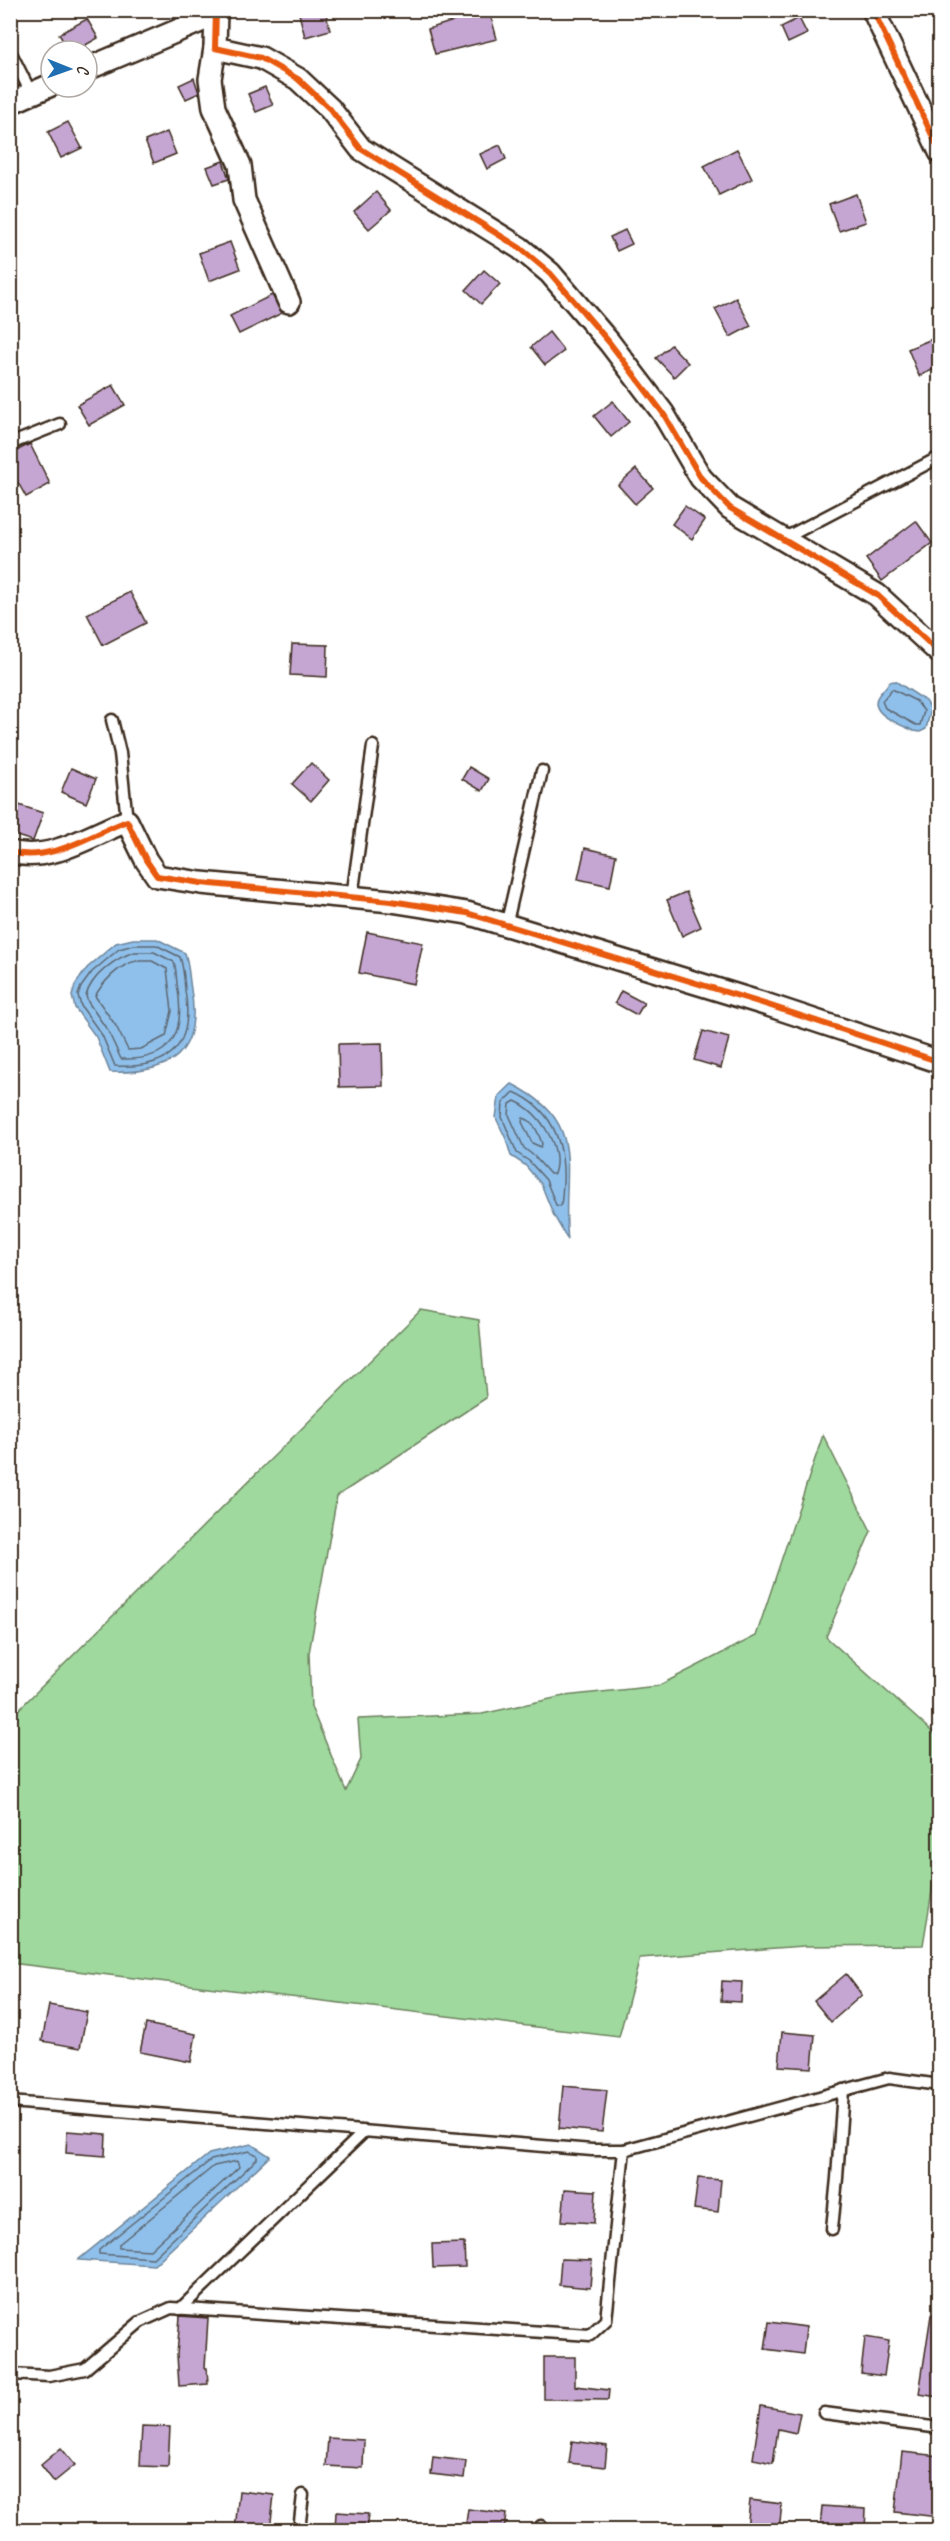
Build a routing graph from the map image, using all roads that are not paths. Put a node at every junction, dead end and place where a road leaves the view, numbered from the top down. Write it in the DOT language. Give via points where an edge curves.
graph roads {
  1 [pos="873,10"];
  2 [pos="217,12"];
  3 [pos="215,48"];
  4 [pos="10,51"];
  5 [pos="99,64"];
  6 [pos="39,90"];
  7 [pos="31,93"];
  8 [pos="10,103"];
  9 [pos="939,152"];
  10 [pos="289,302"];
  11 [pos="60,424"];
  12 [pos="10,444"];
  13 [pos="939,457"];
  14 [pos="782,540"];
  15 [pos="939,653"];
  16 [pos="112,720"];
  17 [pos="374,746"];
  18 [pos="542,771"];
  19 [pos="127,821"];
  20 [pos="10,852"];
  21 [pos="352,897"];
  22 [pos="506,926"];
  23 [pos="939,1062"];
  24 [pos="939,2085"];
  25 [pos="843,2090"];
  26 [pos="10,2102"];
  27 [pos="364,2132"];
  28 [pos="624,2150"];
  29 [pos="832,2229"];
  30 [pos="180,2308"];
  31 [pos="10,2374"];
  32 [pos="824,2413"];
  33 [pos="939,2428"];
  34 [pos="303,2495"];
  35 [pos="299,2530"];
  1 -- 9 [label="street"];
  2 -- 3 [label="street"];
  2 -- 5 [label="street"];
  3 -- 10 [label="street" via="210,79 214,108 240,165 244,200"];
  3 -- 14 [label="street" via="261,58 298,79 330,109 361,149 520,248 550,273 663,413 701,478 730,508"];
  4 -- 7 [label="lane"];
  6 -- 7 [label="street"];
  7 -- 8 [label="street"];
  11 -- 12 [label="lane"];
  13 -- 14 [label="lane"];
  14 -- 15 [label="street" via="877,595"];
  16 -- 19 [label="lane" via="120,753"];
  17 -- 21 [label="lane"];
  18 -- 22 [label="lane"];
  19 -- 20 [label="street" via="47,853"];
  19 -- 21 [label="street" via="157,876 201,884"];
  21 -- 22 [label="street" via="467,913"];
  22 -- 23 [label="street" via="768,1005"];
  24 -- 25 [label="lane" via="889,2078"];
  25 -- 28 [label="lane"];
  25 -- 29 [label="lane"];
  26 -- 27 [label="lane"];
  27 -- 28 [label="lane"];
  27 -- 30 [label="lane"];
  28 -- 30 [label="lane" via="606,2320 590,2335"];
  30 -- 31 [label="lane" via="140,2322 85,2369 49,2376"];
  32 -- 33 [label="lane"];
  34 -- 35 [label="lane"];
}
